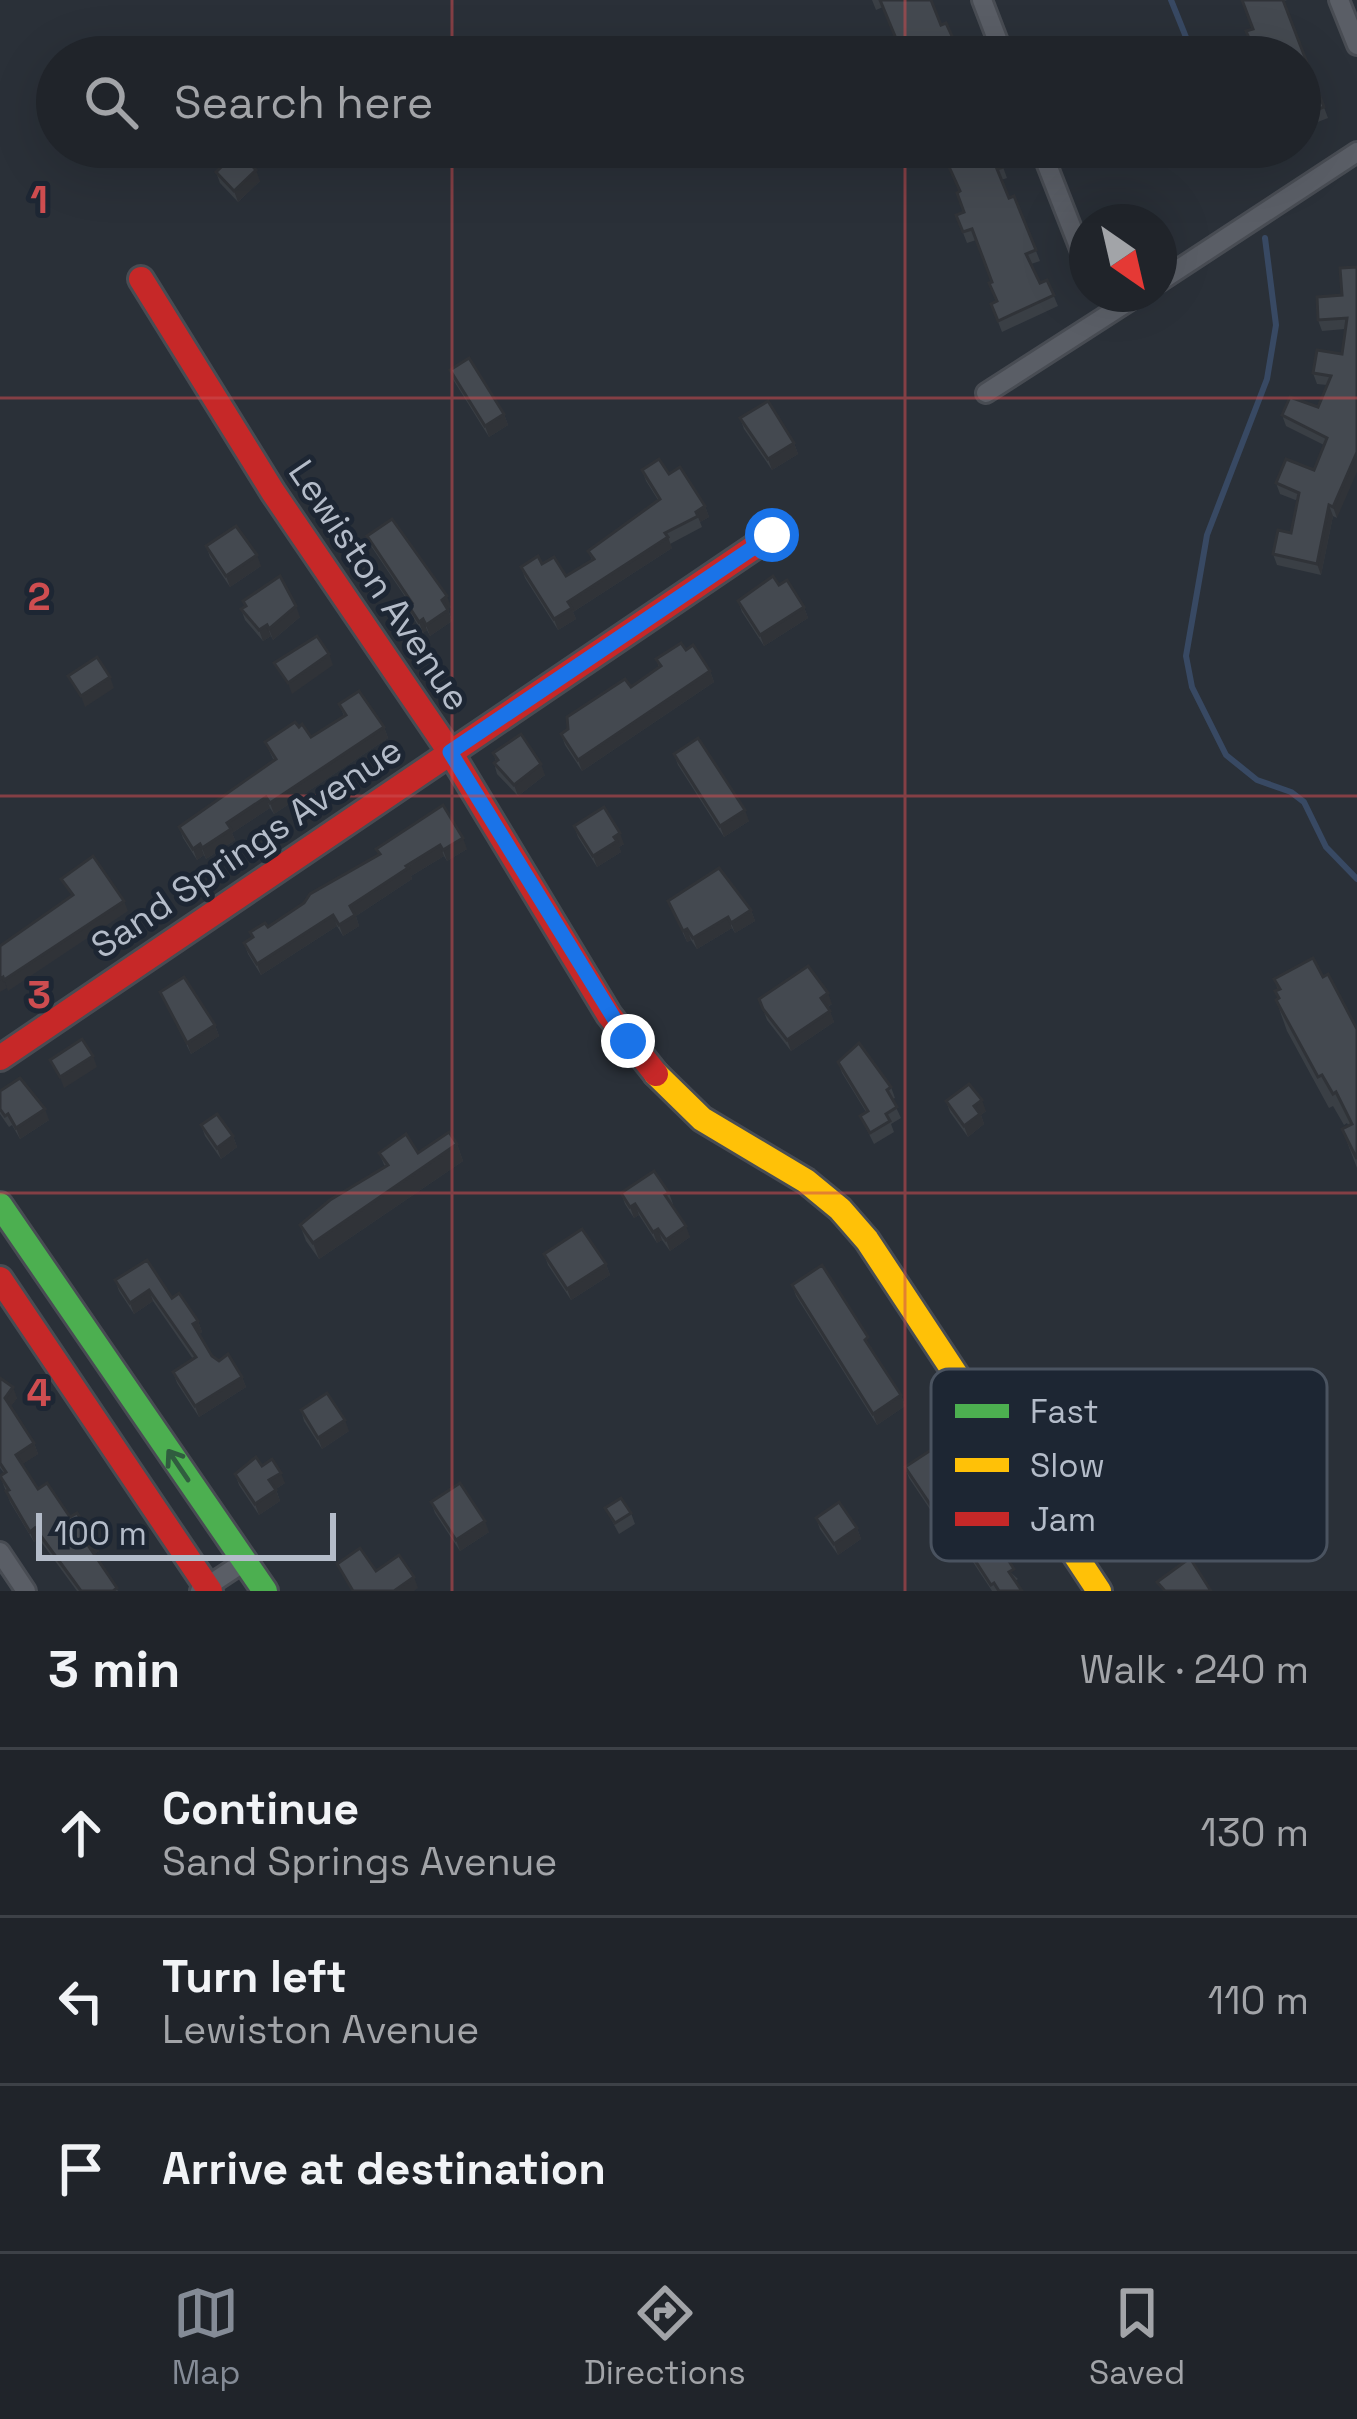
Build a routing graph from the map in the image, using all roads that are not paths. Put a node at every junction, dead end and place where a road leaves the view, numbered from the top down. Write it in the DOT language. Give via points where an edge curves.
graph roads {
  1 [pos="982,0"];
  2 [pos="1339,0"];
  3 [pos="996,36"];
  4 [pos="1357,45"];
  5 [pos="1357,152"];
  6 [pos="1048,168"];
  7 [pos="1069,221"];
  8 [pos="1177,270"];
  9 [pos="141,279"];
  10 [pos="1105,312"];
  11 [pos="1112,312"];
  12 [pos="1106,316"];
  13 [pos="986,393"];
  14 [pos="772,535"];
  15 [pos="450,752"];
  16 [pos="0,1058"];
  17 [pos="0,1204"];
  18 [pos="0,1279"];
  19 [pos="952,1369"];
  20 [pos="0,1552"];
  21 [pos="1079,1561"];
  22 [pos="244,1562"];
  23 [pos="206,1589"];
  24 [pos="26,1591"];
  25 [pos="265,1591"];
  26 [pos="1099,1591"];
  1 -- 3 [label="street"];
  2 -- 4 [label="street"];
  5 -- 8 [label="street"];
  6 -- 7 [label="street"];
  9 -- 15 [label="street, Lewiston Avenue"];
  10 -- 12 [label="street"];
  11 -- 12 [label="street"];
  12 -- 13 [label="street"];
  14 -- 15 [label="street, Sand Springs Avenue"];
  15 -- 16 [label="street, Sand Springs Avenue"];
  15 -- 19 [label="street, Lewiston Avenue" via="645,1064 702,1119 840,1209"];
  22 -- 17 [label="street, one-way"];
  18 -- 23 [label="street"];
  20 -- 24 [label="street"];
  21 -- 26 [label="street, Lewiston Avenue"];
  22 -- 23 [label="street"];
  22 -- 25 [label="street"];
}
